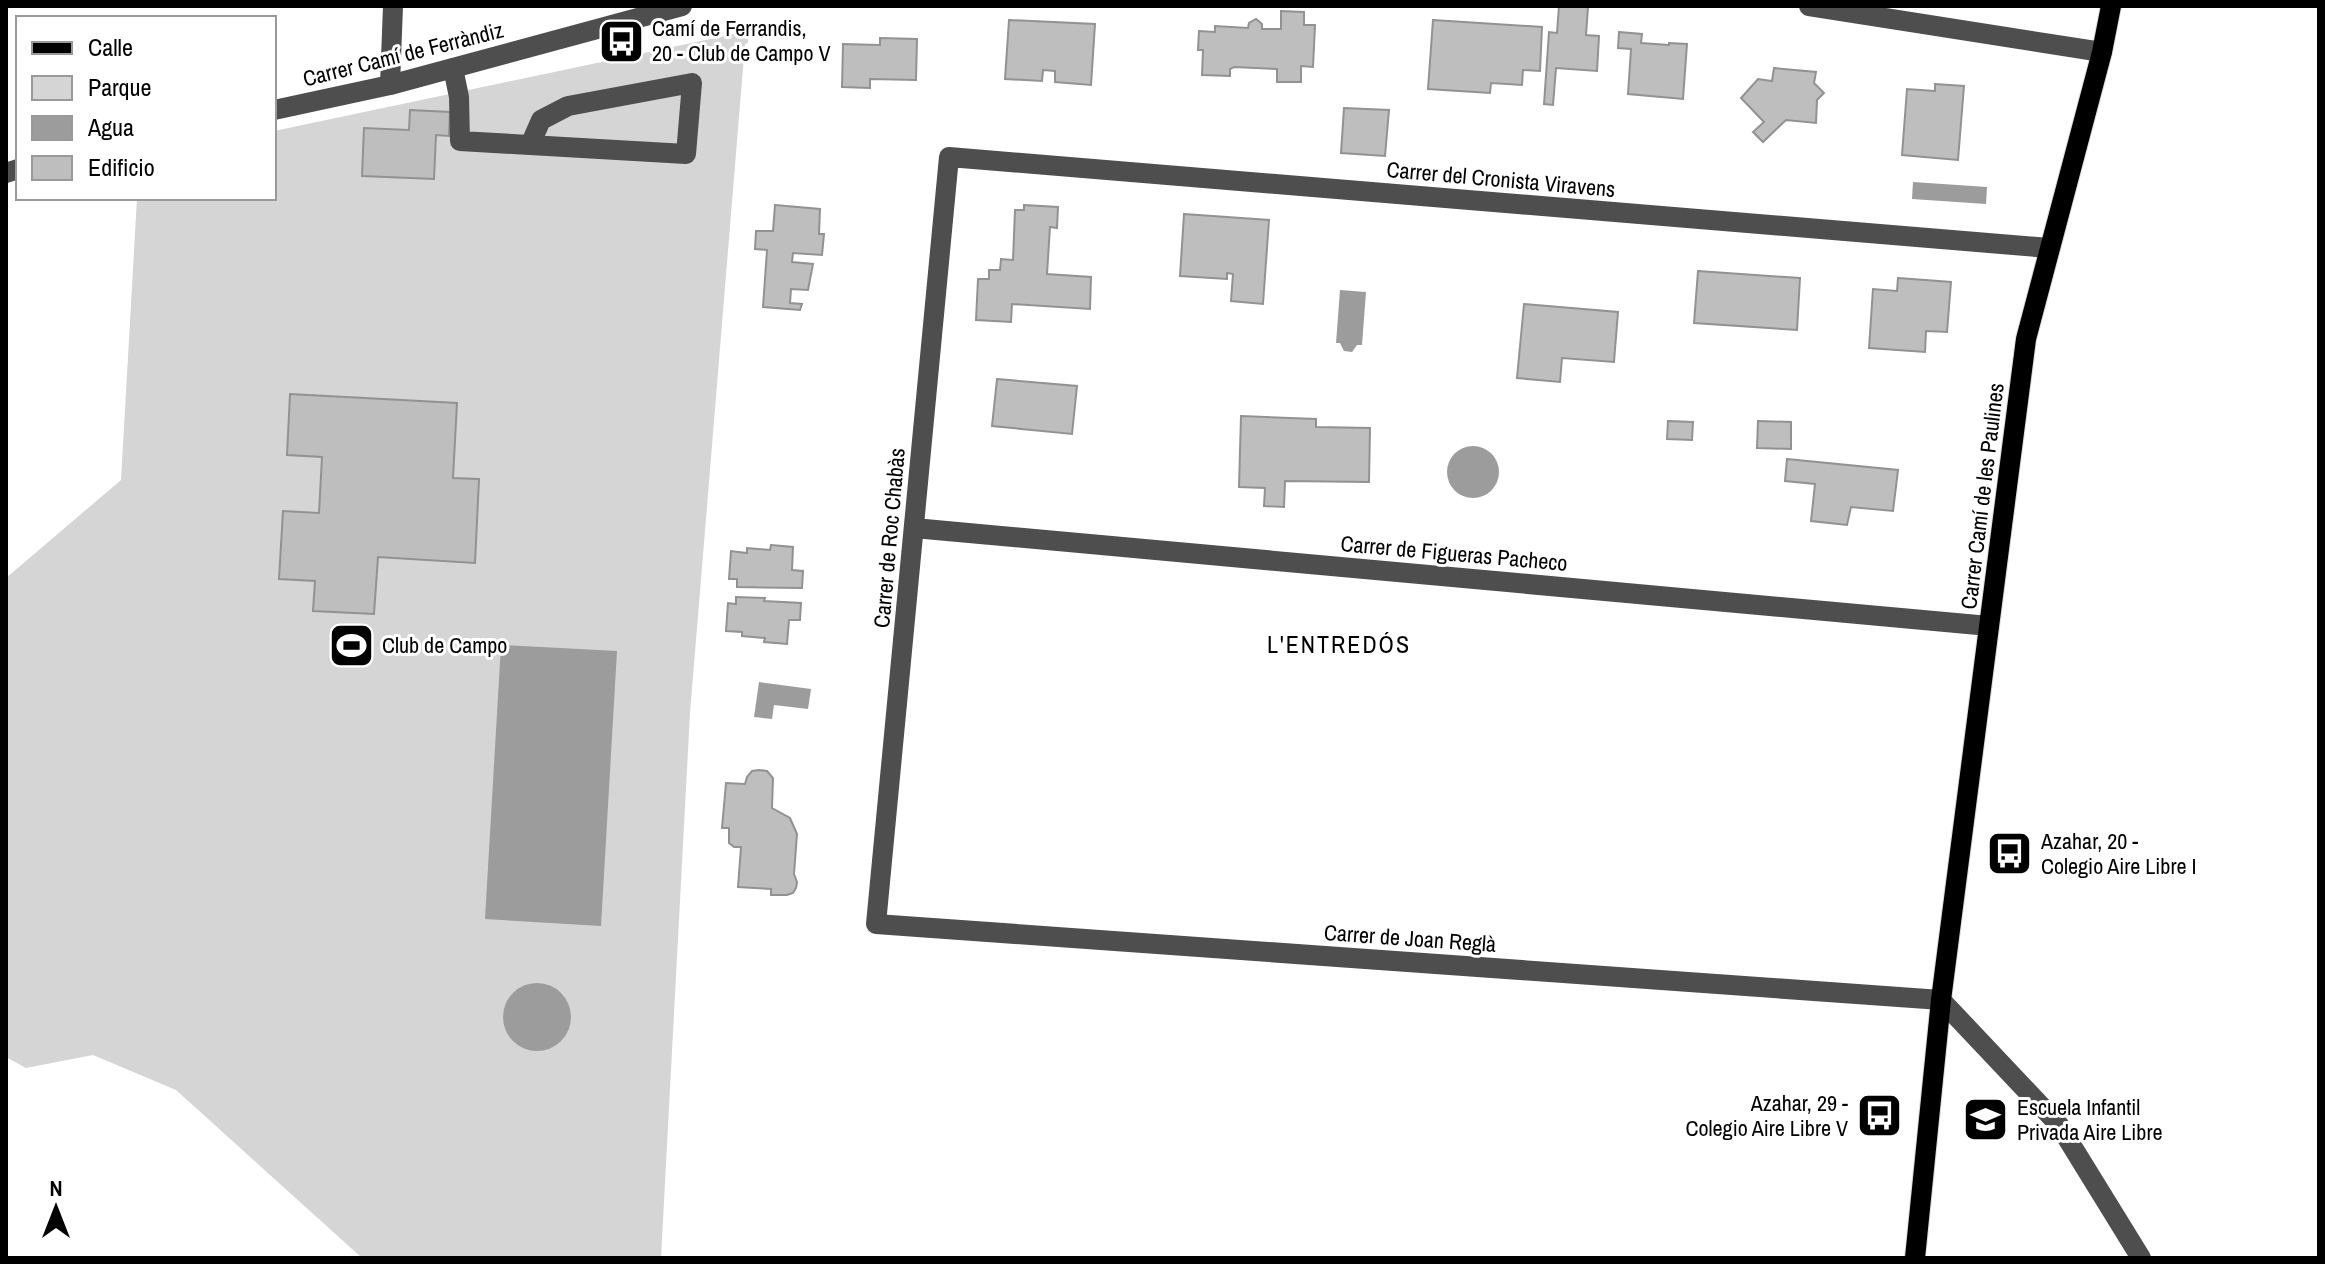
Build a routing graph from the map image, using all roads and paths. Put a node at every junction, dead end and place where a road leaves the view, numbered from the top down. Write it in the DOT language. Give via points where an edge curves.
graph roads {
  1 [pos="393,6"];
  2 [pos="682,6"];
  3 [pos="1809,6"];
  4 [pos="2111,6"];
  5 [pos="2102,52"];
  6 [pos="453,68"];
  7 [pos="390,85"];
  8 [pos="276,110"];
  9 [pos="530,145"];
  10 [pos="949,157"];
  11 [pos="2049,248"];
  12 [pos="914,528"];
  13 [pos="1989,626"];
  14 [pos="876,924"];
  15 [pos="1941,1000"];
  16 [pos="1915,1258"];
  17 [pos="2141,1258"];
  1 -- 7 [label="street"];
  2 -- 6 [label="street, Carrer Camí de Ferràndiz"];
  3 -- 5 [label="street"];
  4 -- 5 [label="main road, Carrer Camí de les Paulines"];
  5 -- 11 [label="main road, Carrer Camí de les Paulines"];
  6 -- 7 [label="street, Carrer Camí de Ferràndiz"];
  6 -- 9 [label="street" via="460,141"];
  7 -- 8 [label="street, Carrer Camí de Ferràndiz"];
  9 -- 9 [label="street" via="686,154 692,83 568,106 541,120"];
  10 -- 11 [label="street, Carrer del Cronista Viravens"];
  10 -- 12 [label="street, Carrer de Roc Chabàs"];
  11 -- 13 [label="main road, Carrer Camí de les Paulines" via="2026,339"];
  12 -- 13 [label="street, Carrer de Figueras Pacheco"];
  12 -- 14 [label="street, Carrer de Roc Chabàs"];
  13 -- 15 [label="main road, Carrer Camí de les Paulines"];
  14 -- 15 [label="street, Carrer de Joan Reglà"];
  15 -- 16 [label="main road, Carrer Camí de les Paulines"];
  15 -- 17 [label="street" via="2059,1125"];
}
